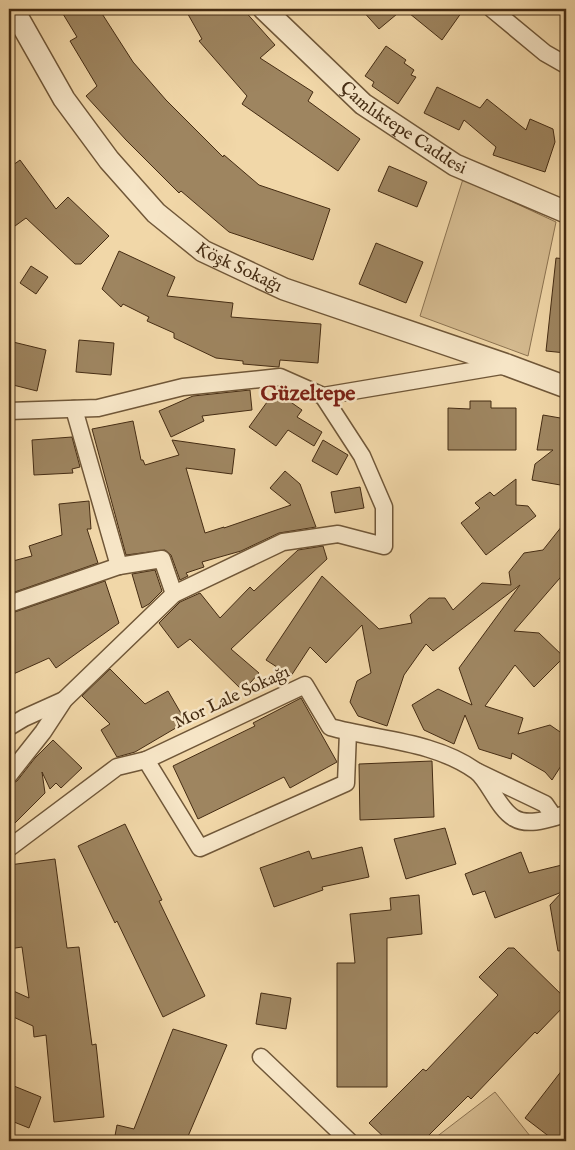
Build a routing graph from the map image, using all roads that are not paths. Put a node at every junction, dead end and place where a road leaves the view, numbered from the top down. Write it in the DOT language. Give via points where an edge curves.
graph roads {
  1 [pos="13,9"];
  2 [pos="264,9"];
  3 [pos="492,9"];
  4 [pos="566,65"];
  5 [pos="566,212"];
  6 [pos="507,365"];
  7 [pos="566,387"];
  8 [pos="323,396"];
  9 [pos="74,409"];
  10 [pos="9,411"];
  11 [pos="119,566"];
  12 [pos="174,594"];
  13 [pos="9,604"];
  14 [pos="64,700"];
  15 [pos="9,727"];
  16 [pos="348,732"];
  17 [pos="146,760"];
  18 [pos="478,772"];
  19 [pos="9,775"];
  20 [pos="560,816"];
  21 [pos="9,848"];
  22 [pos="260,1058"];
  23 [pos="349,1141"];
  1 -- 6 [label="street, Köşk Sokağı" via="64,99 109,160 156,213 203,251 284,288"];
  2 -- 5 [label="street, Çamlıktepe Caddesi" via="363,104 455,165"];
  3 -- 4 [label="street" via="545,53"];
  6 -- 7 [label="street, Köşk Sokağı"];
  6 -- 8 [label="street"];
  8 -- 9 [label="street" via="280,377 183,387 98,408"];
  8 -- 12 [label="street" via="362,456 384,507 384,546 338,534 283,542"];
  9 -- 10 [label="street"];
  9 -- 11 [label="street"];
  11 -- 12 [label="street" via="162,559"];
  11 -- 13 [label="street"];
  12 -- 14 [label="street"];
  14 -- 15 [label="street"];
  14 -- 19 [label="street"];
  16 -- 17 [label="street, Mor Lale Sokağı" via="330,727 305,685"];
  16 -- 17 [label="street" via="346,783 200,848"];
  16 -- 18 [label="street, Mor Lale Sokağı" via="447,755"];
  17 -- 21 [label="street, Mor Lale Sokağı" via="117,767"];
  18 -- 20 [label="street" via="545,804"];
  18 -- 20 [label="street, Mor Lale Sokağı" via="496,800 514,818 535,822"];
  22 -- 23 [label="street"];
}
